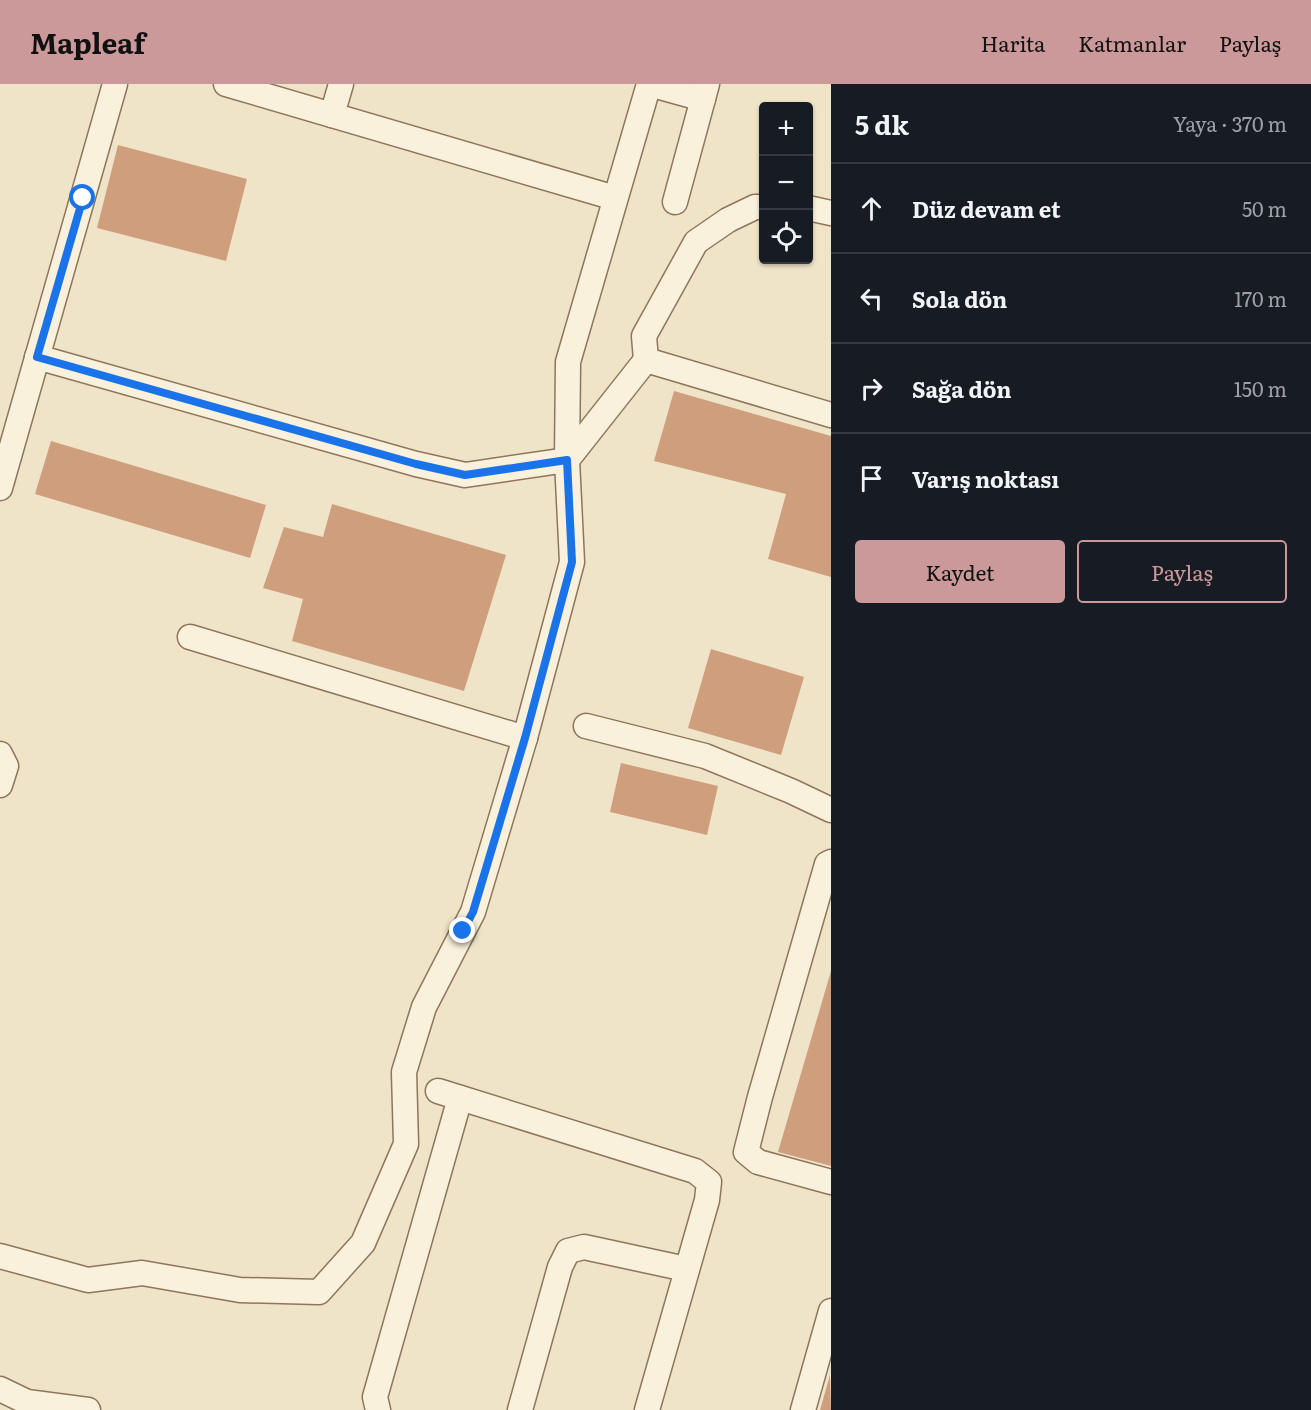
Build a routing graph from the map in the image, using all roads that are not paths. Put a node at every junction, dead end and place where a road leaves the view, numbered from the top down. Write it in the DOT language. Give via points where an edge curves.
graph roads {
  1 [pos="115,84"];
  2 [pos="226,84"];
  3 [pos="341,84"];
  4 [pos="649,84"];
  5 [pos="705,91"];
  6 [pos="332,115"];
  7 [pos="615,198"];
  8 [pos="675,202"];
  9 [pos="759,207"];
  10 [pos="813,209"];
  11 [pos="831,213"];
  12 [pos="37,357"];
  13 [pos="646,360"];
  14 [pos="831,415"];
  15 [pos="567,460"];
  16 [pos="0,488"];
  17 [pos="190,637"];
  18 [pos="586,726"];
  19 [pos="525,738"];
  20 [pos="0,754"];
  21 [pos="0,785"];
  22 [pos="831,810"];
  23 [pos="831,862"];
  24 [pos="831,1182"];
  25 [pos="0,1256"];
  26 [pos="686,1269"];
  27 [pos="831,1311"];
  28 [pos="0,1389"];
  29 [pos="88,1410"];
  30 [pos="378,1410"];
  31 [pos="520,1410"];
  32 [pos="647,1410"];
  33 [pos="803,1410"];
  1 -- 12 [label="lane"];
  2 -- 6 [label="lane"];
  3 -- 6 [label="lane"];
  4 -- 5 [label="lane"];
  4 -- 7 [label="lane"];
  5 -- 8 [label="lane"];
  6 -- 7 [label="lane"];
  7 -- 15 [label="lane" via="568,362"];
  9 -- 13 [label="lane" via="728,220 696,242 644,336"];
  10 -- 11 [label="lane"];
  12 -- 15 [label="lane" via="465,475"];
  12 -- 16 [label="lane"];
  13 -- 14 [label="lane"];
  13 -- 15 [label="lane"];
  15 -- 19 [label="lane" via="572,562"];
  17 -- 19 [label="lane"];
  18 -- 22 [label="lane" via="705,756"];
  19 -- 25 [label="lane" via="473,912 424,1007 404,1072 406,1144 363,1243 319,1292 240,1290 142,1274 88,1280"];
  20 -- 21 [label="lane" via="6,766"];
  23 -- 24 [label="lane" via="827,864 746,1152 758,1161"];
  26 -- 30 [label="lane" via="709,1182 695,1171 449,1094 375,1397"];
  26 -- 31 [label="lane" via="584,1247 568,1251 560,1267"];
  26 -- 32 [label="lane"];
  27 -- 33 [label="lane"];
  28 -- 29 [label="lane" via="27,1402"];
}
